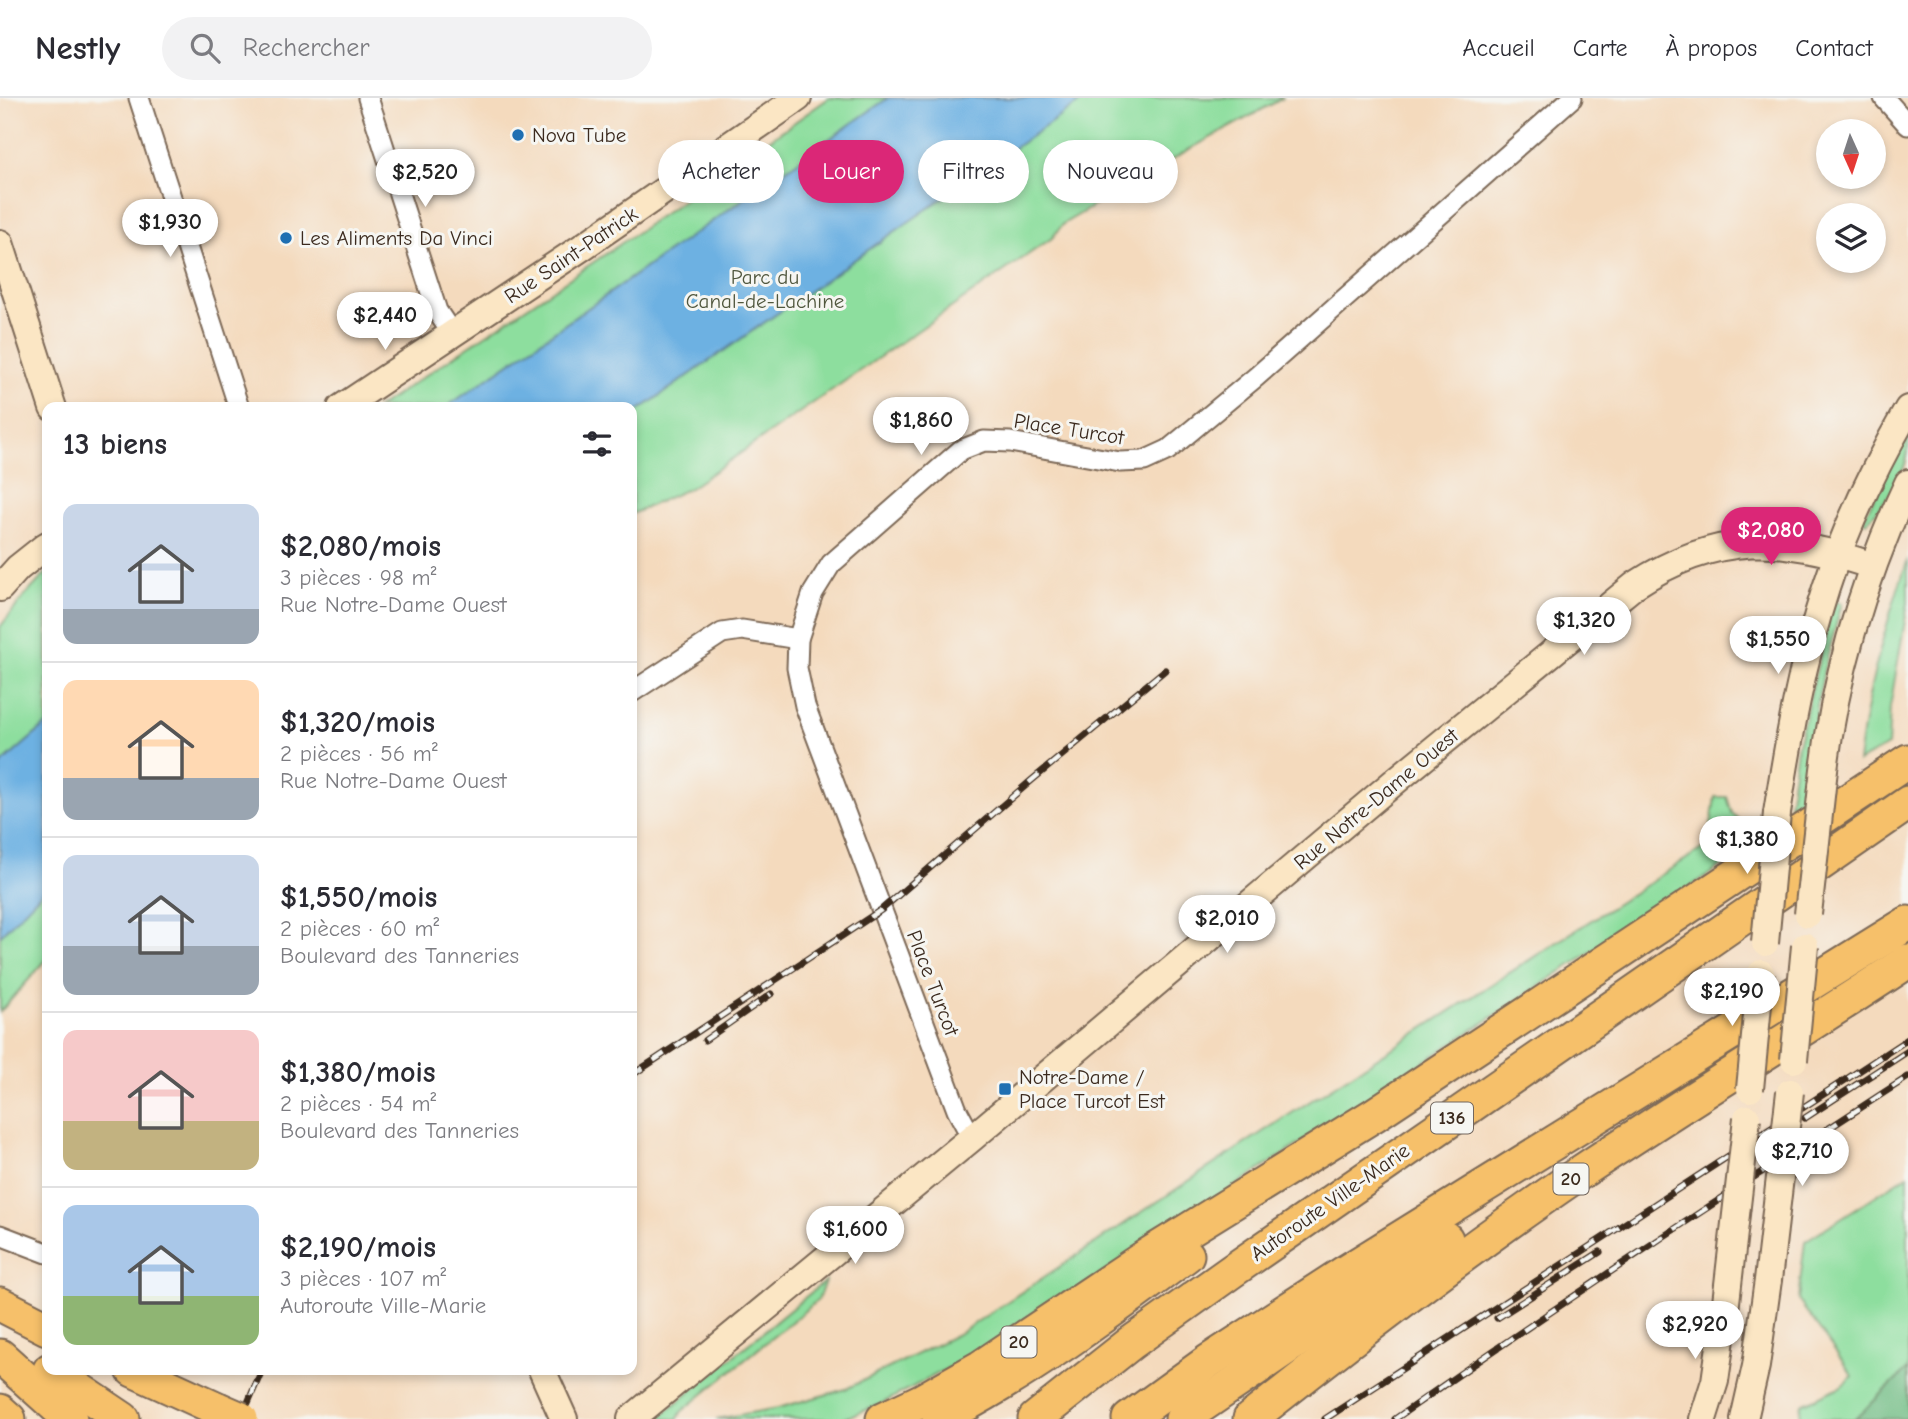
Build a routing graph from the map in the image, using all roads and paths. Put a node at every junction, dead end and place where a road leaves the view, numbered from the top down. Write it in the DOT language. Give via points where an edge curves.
graph roads {
  1 [pos="139,98"];
  2 [pos="368,98"];
  3 [pos="798,98"];
  4 [pos="1572,98"];
  5 [pos="1884,98"];
  6 [pos="1908,125"];
  7 [pos="0,243"];
  8 [pos="453,334"];
  9 [pos="51,402"];
  10 [pos="237,402"];
  11 [pos="350,402"];
  12 [pos="1908,409"];
  13 [pos="1908,482"];
  14 [pos="42,549"];
  15 [pos="1839,554"];
  16 [pos="1873,566"];
  17 [pos="0,588"];
  18 [pos="799,639"];
  19 [pos="637,689"];
  20 [pos="1908,761"];
  21 [pos="1908,803"];
  22 [pos="1908,923"];
  23 [pos="1908,961"];
  24 [pos="1684,1063"];
  25 [pos="1374,1115"];
  26 [pos="972,1138"];
  27 [pos="0,1235"];
  28 [pos="42,1251"];
  29 [pos="0,1304"];
  30 [pos="42,1325"];
  31 [pos="0,1340"];
  32 [pos="0,1356"];
  33 [pos="42,1365"];
  34 [pos="58,1375"];
  35 [pos="144,1375"];
  36 [pos="544,1375"];
  37 [pos="0,1411"];
  38 [pos="229,1414"];
  39 [pos="9,1419"];
  40 [pos="70,1419"];
  41 [pos="123,1419"];
  42 [pos="564,1419"];
  43 [pos="631,1419"];
  44 [pos="883,1419"];
  45 [pos="939,1419"];
  46 [pos="1035,1419"];
  47 [pos="1129,1419"];
  48 [pos="1182,1419"];
  49 [pos="1250,1419"];
  50 [pos="1703,1419"];
  51 [pos="1744,1419"];
  1 -- 10 [label="street"];
  2 -- 8 [label="street" via="437,311"];
  3 -- 8 [label="main road, Rue Saint-Patrick"];
  4 -- 18 [label="street, Place Turcot" via="1168,450 1151,459 1129,462 1001,441 984,441 961,450 831,564 813,593"];
  5 -- 6 [label="street"];
  7 -- 9 [label="main road"];
  8 -- 11 [label="main road, Rue Saint-Patrick"];
  12 -- 15 [label="main road" via="1875,469"];
  13 -- 16 [label="main road"];
  14 -- 17 [label="main road"];
  15 -- 16 [label="main road, Rue Notre-Dame Ouest"];
  15 -- 26 [label="main road, Rue Notre-Dame Ouest" via="1778,544 1727,545 1679,559 1635,585"];
  15 -- 50 [label="main road, bridge" via="1796,700 1777,813 1725,1311 1717,1373"];
  16 -- 51 [label="main road, bridge" via="1834,702 1768,1280"];
  18 -- 19 [label="street" via="742,630 722,633"];
  18 -- 26 [label="street, Place Turcot" via="797,668 811,725 957,1110"];
  20 -- 25 [label="highway, 20"];
  21 -- 46 [label="highway, Autoroute Ville-Marie / 136" via="1200,1293"];
  22 -- 24 [label="highway"];
  23 -- 49 [label="highway, 20" via="1502,1227"];
  24 -- 47 [label="highway" via="1294,1305"];
  24 -- 48 [label="highway" via="1429,1252"];
  25 -- 44 [label="highway, 20" via="1148,1255 981,1367"];
  25 -- 45 [label="highway" via="1093,1322 1007,1381"];
  26 -- 43 [label="main road, Rue Notre-Dame Ouest"];
  27 -- 28 [label="street"];
  29 -- 30 [label="highway"];
  31 -- 33 [label="highway"];
  32 -- 40 [label="highway"];
  34 -- 41 [label="highway"];
  35 -- 38 [label="highway"];
  36 -- 42 [label="main road"];
  37 -- 39 [label="highway"];
}
